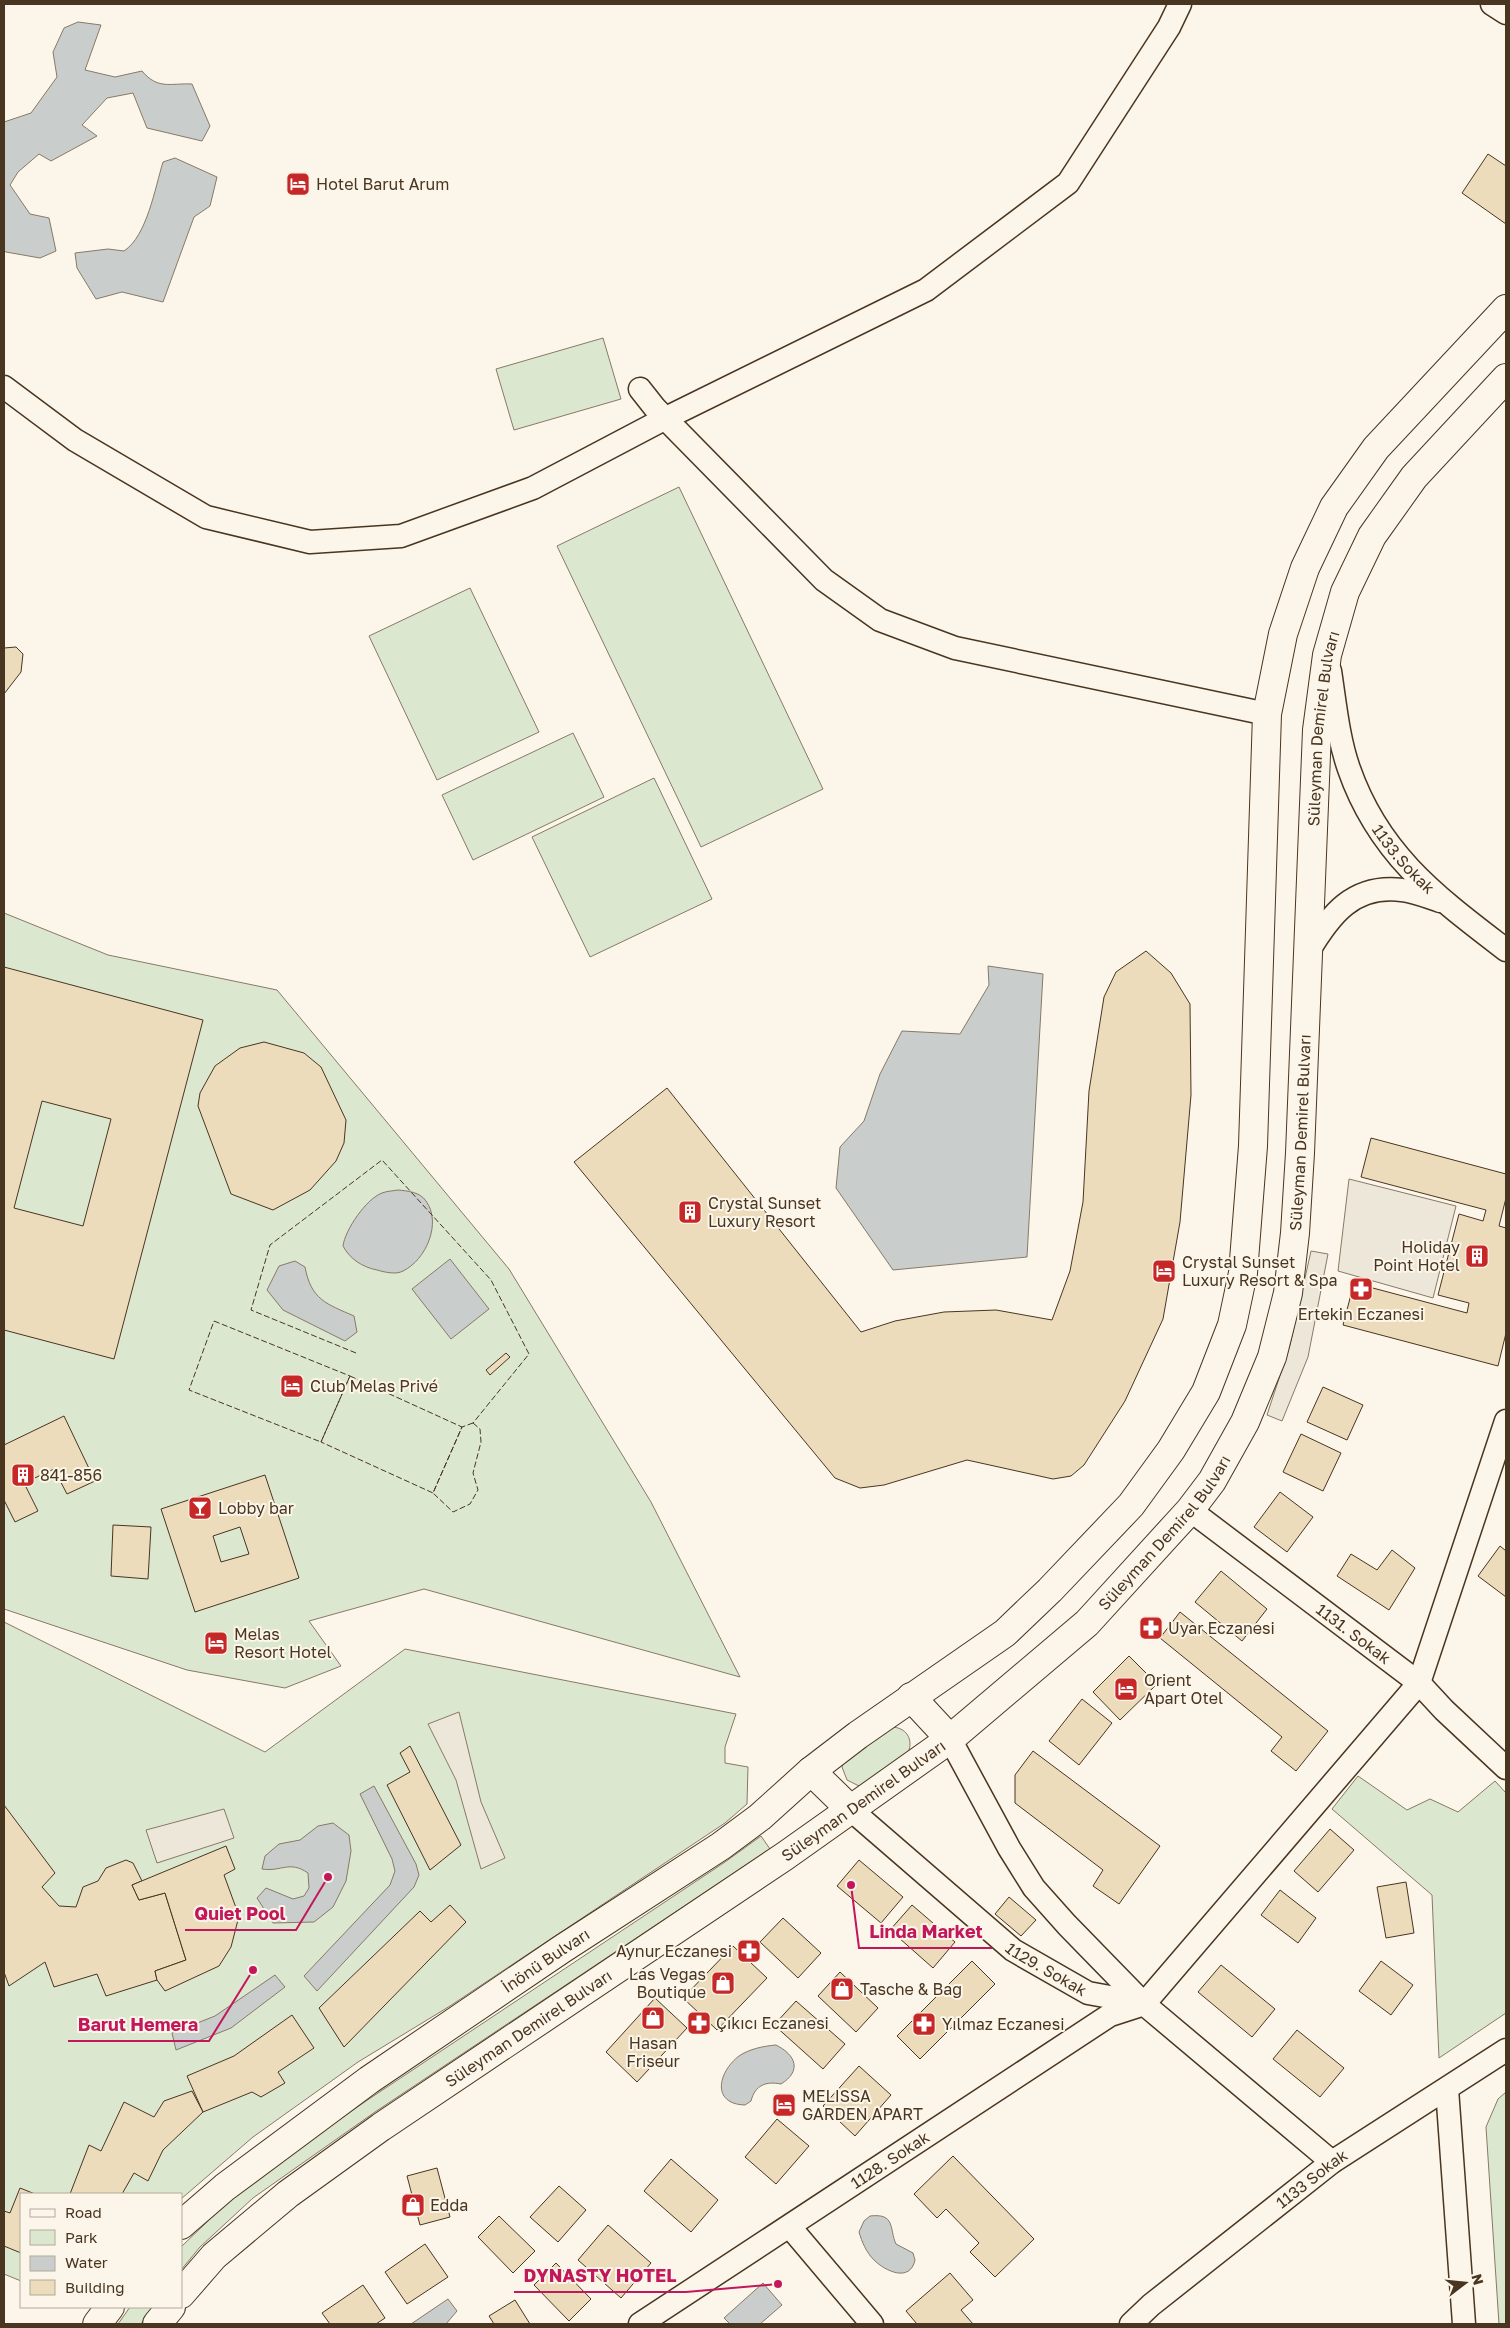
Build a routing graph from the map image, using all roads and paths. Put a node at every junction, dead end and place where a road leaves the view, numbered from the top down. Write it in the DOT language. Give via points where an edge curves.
graph roads {
  1 [pos="1180,4"];
  2 [pos="1492,4"];
  3 [pos="1506,13"];
  4 [pos="1506,309"];
  5 [pos="1506,378"];
  6 [pos="4,387"];
  7 [pos="640,389"];
  8 [pos="666,418"];
  9 [pos="1327,654"];
  10 [pos="1267,714"];
  11 [pos="1443,902"];
  12 [pos="1506,950"];
  13 [pos="1308,952"];
  14 [pos="1506,1421"];
  15 [pos="1190,1510"];
  16 [pos="1419,1682"];
  17 [pos="911,1697"];
  18 [pos="950,1740"];
  19 [pos="1506,1768"];
  20 [pos="811,1771"];
  21 [pos="850,1809"];
  22 [pos="1144,2004"];
  23 [pos="1506,2050"];
  24 [pos="1447,2089"];
  25 [pos="1332,2162"];
  26 [pos="182,2224"];
  27 [pos="790,2227"];
  28 [pos="182,2293"];
  29 [pos="109,2308"];
  30 [pos="97,2324"];
  31 [pos="640,2324"];
  32 [pos="872,2324"];
  33 [pos="1131,2324"];
  34 [pos="1464,2324"];
  1 -- 8 [label="street" via="1169,27 1068,182 926,290"];
  2 -- 3 [label="street"];
  4 -- 10 [label="main road" via="1376,448 1334,507 1305,568 1284,634"];
  5 -- 9 [label="main road, Süleyman Demirel Bulvarı" via="1414,477 1372,536 1345,592"];
  6 -- 8 [label="street" via="75,440 206,517 310,542 401,536 532,488"];
  7 -- 8 [label="street"];
  8 -- 10 [label="street" via="824,580 880,620 955,648"];
  9 -- 11 [label="street, 1133.Sokak" via="1348,768 1364,803 1381,834 1407,868"];
  9 -- 13 [label="main road, Süleyman Demirel Bulvarı" via="1317,730"];
  10 -- 17 [label="main road" via="1253,1146 1243,1273 1232,1324 1206,1392 1131,1505 1005,1633"];
  11 -- 12 [label="street"];
  11 -- 13 [label="street, 1133.Sokak" via="1402,890 1369,892 1341,906 1325,922"];
  13 -- 15 [label="main road, Süleyman Demirel Bulvarı" via="1300,1162 1288,1293 1272,1356 1245,1422 1212,1481"];
  14 -- 16 [label="street"];
  15 -- 16 [label="street, 1131. Sokak"];
  15 -- 18 [label="main road, Süleyman Demirel Bulvarı" via="1087,1622"];
  16 -- 19 [label="street, 1131. Sokak"];
  16 -- 22 [label="street"];
  17 -- 18 [label="main road"];
  17 -- 20 [label="main road, İnönü Bulvarı"];
  18 -- 21 [label="main road, Süleyman Demirel Bulvarı"];
  18 -- 22 [label="street, 1129. Sokak" via="1008,1848 1034,1888"];
  20 -- 21 [label="main road"];
  20 -- 26 [label="main road, İnönü Bulvarı" via="760,1817 721,1846 369,2080 225,2187"];
  21 -- 22 [label="street, 1129. Sokak" via="1013,1950 1088,1993"];
  21 -- 28 [label="main road, Süleyman Demirel Bulvarı" via="381,2126 304,2182 214,2256"];
  22 -- 25 [label="street, 1129. Sokak"];
  22 -- 27 [label="street, 1128. Sokak" via="1110,2015"];
  23 -- 24 [label="street, 1133 Sokak"];
  24 -- 25 [label="street, 1133 Sokak"];
  24 -- 34 [label="street"];
  25 -- 33 [label="street, 1133 Sokak"];
  27 -- 31 [label="street, 1128. Sokak"];
  27 -- 32 [label="street"];
  29 -- 30 [label="main road"];
}
